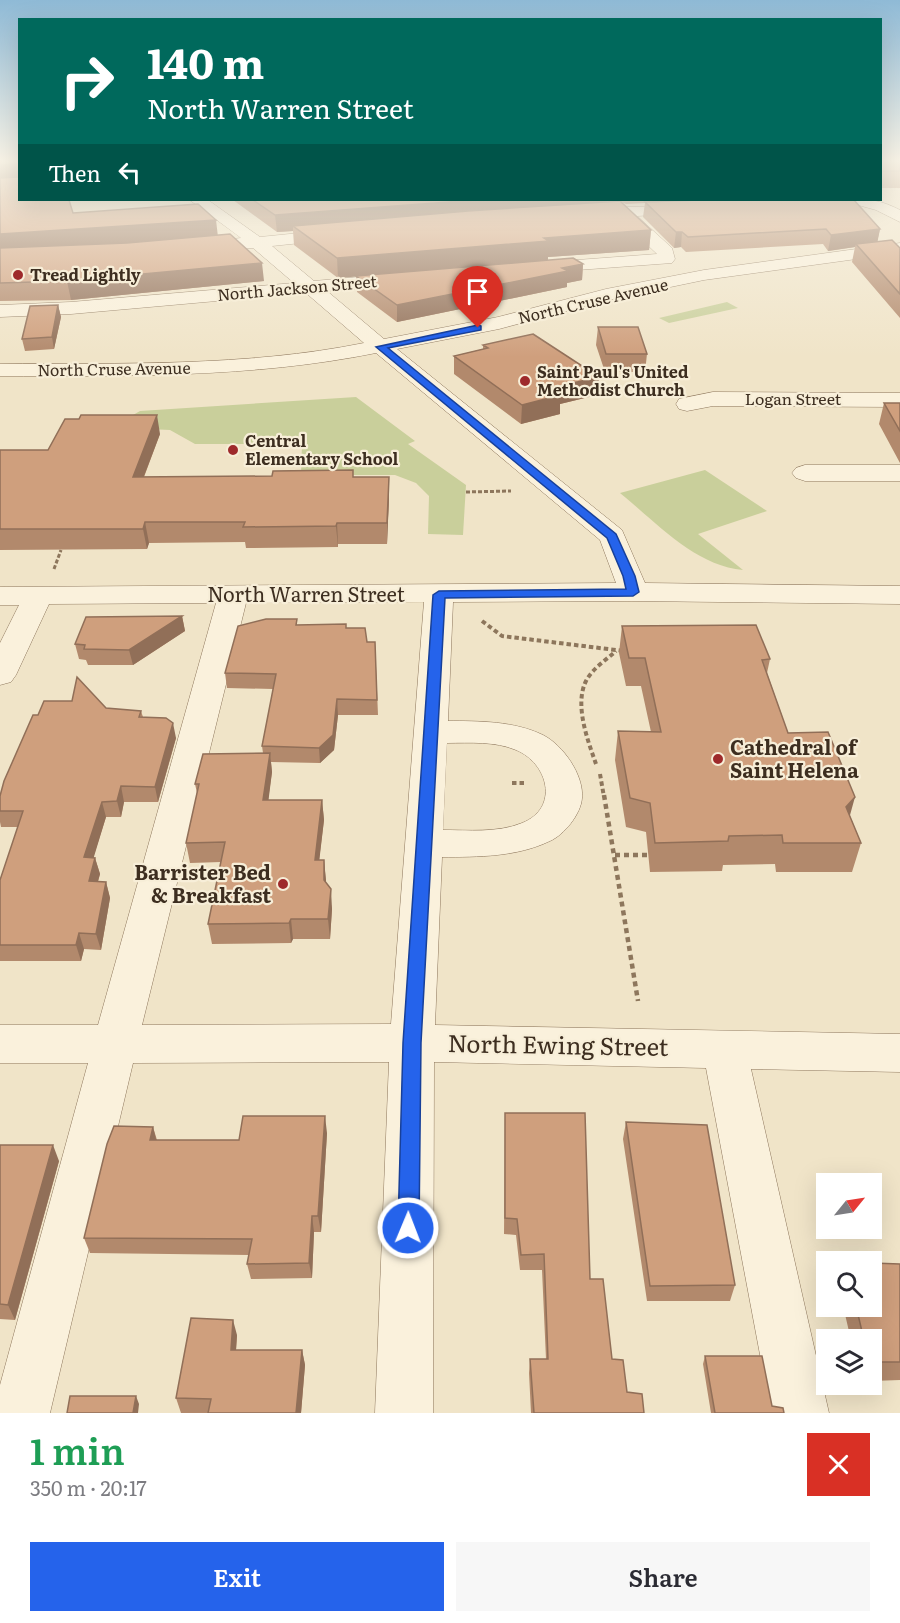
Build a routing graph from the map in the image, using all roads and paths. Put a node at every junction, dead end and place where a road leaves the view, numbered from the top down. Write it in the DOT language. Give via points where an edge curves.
graph roads {
  1 [pos="234,226"];
  2 [pos="639,226"];
  3 [pos="360,232"];
  4 [pos="258,243"];
  5 [pos="900,248"];
  6 [pos="173,250"];
  7 [pos="519,270"];
  8 [pos="424,278"];
  9 [pos="308,287"];
  10 [pos="71,288"];
  11 [pos="71,308"];
  12 [pos="0,312"];
  13 [pos="381,347"];
  14 [pos="0,370"];
  15 [pos="900,400"];
  16 [pos="687,404"];
  17 [pos="900,472"];
  18 [pos="805,473"];
  19 [pos="512,491"];
  20 [pos="466,492"];
  21 [pos="61,550"];
  22 [pos="46,584"];
  23 [pos="633,592"];
  24 [pos="900,595"];
  25 [pos="0,596"];
  26 [pos="233,596"];
  27 [pos="457,605"];
  28 [pos="616,651"];
  29 [pos="627,651"];
  30 [pos="0,675"];
  31 [pos="430,732"];
  32 [pos="424,843"];
  33 [pos="615,855"];
  34 [pos="648,855"];
  35 [pos="638,1001"];
  36 [pos="412,1043"];
  37 [pos="0,1044"];
  38 [pos="115,1044"];
  39 [pos="724,1050"];
  40 [pos="900,1053"];
  41 [pos="21,1413"];
  42 [pos="404,1413"];
  43 [pos="800,1413"];
  1 -- 4 [label="street"];
  2 -- 7 [label="street" via="666,252 666,260"];
  3 -- 4 [label="street"];
  4 -- 6 [label="street"];
  4 -- 9 [label="street"];
  5 -- 13 [label="street, North Cruse Avenue" via="704,275"];
  8 -- 9 [label="street, North Jackson Street"];
  9 -- 11 [label="street, North Jackson Street"];
  9 -- 13 [label="street"];
  10 -- 11 [label="street"];
  11 -- 12 [label="street, North Jackson Street"];
  13 -- 14 [label="street, North Cruse Avenue" via="264,363 167,369"];
  13 -- 23 [label="street" via="612,536"];
  15 -- 16 [label="street, Logan Street" via="713,399"];
  17 -- 18 [label="street"];
  19 -- 20 [label="path"];
  21 -- 22 [label="path"];
  22 -- 25 [label="street, North Warren Street"];
  22 -- 26 [label="street, North Warren Street"];
  22 -- 30 [label="street"];
  23 -- 24 [label="street, North Warren Street"];
  23 -- 27 [label="street, North Warren Street"];
  26 -- 27 [label="street, North Warren Street"];
  26 -- 38 [label="street"];
  27 -- 28 [label="path" via="502,636"];
  27 -- 31 [label="street"];
  28 -- 29 [label="path"];
  28 -- 33 [label="path" via="587,679 581,693 589,746 603,783"];
  31 -- 32 [label="street"];
  31 -- 32 [label="street" via="519,736 553,759 562,777 565,799 558,814 540,831 484,842"];
  32 -- 36 [label="street"];
  33 -- 34 [label="path"];
  33 -- 35 [label="path"];
  36 -- 38 [label="street, North Ewing Street"];
  36 -- 39 [label="street, North Ewing Street"];
  36 -- 42 [label="street"];
  37 -- 38 [label="street, North Ewing Street"];
  38 -- 41 [label="street"];
  39 -- 40 [label="street, North Ewing Street"];
  39 -- 43 [label="street"];
}
